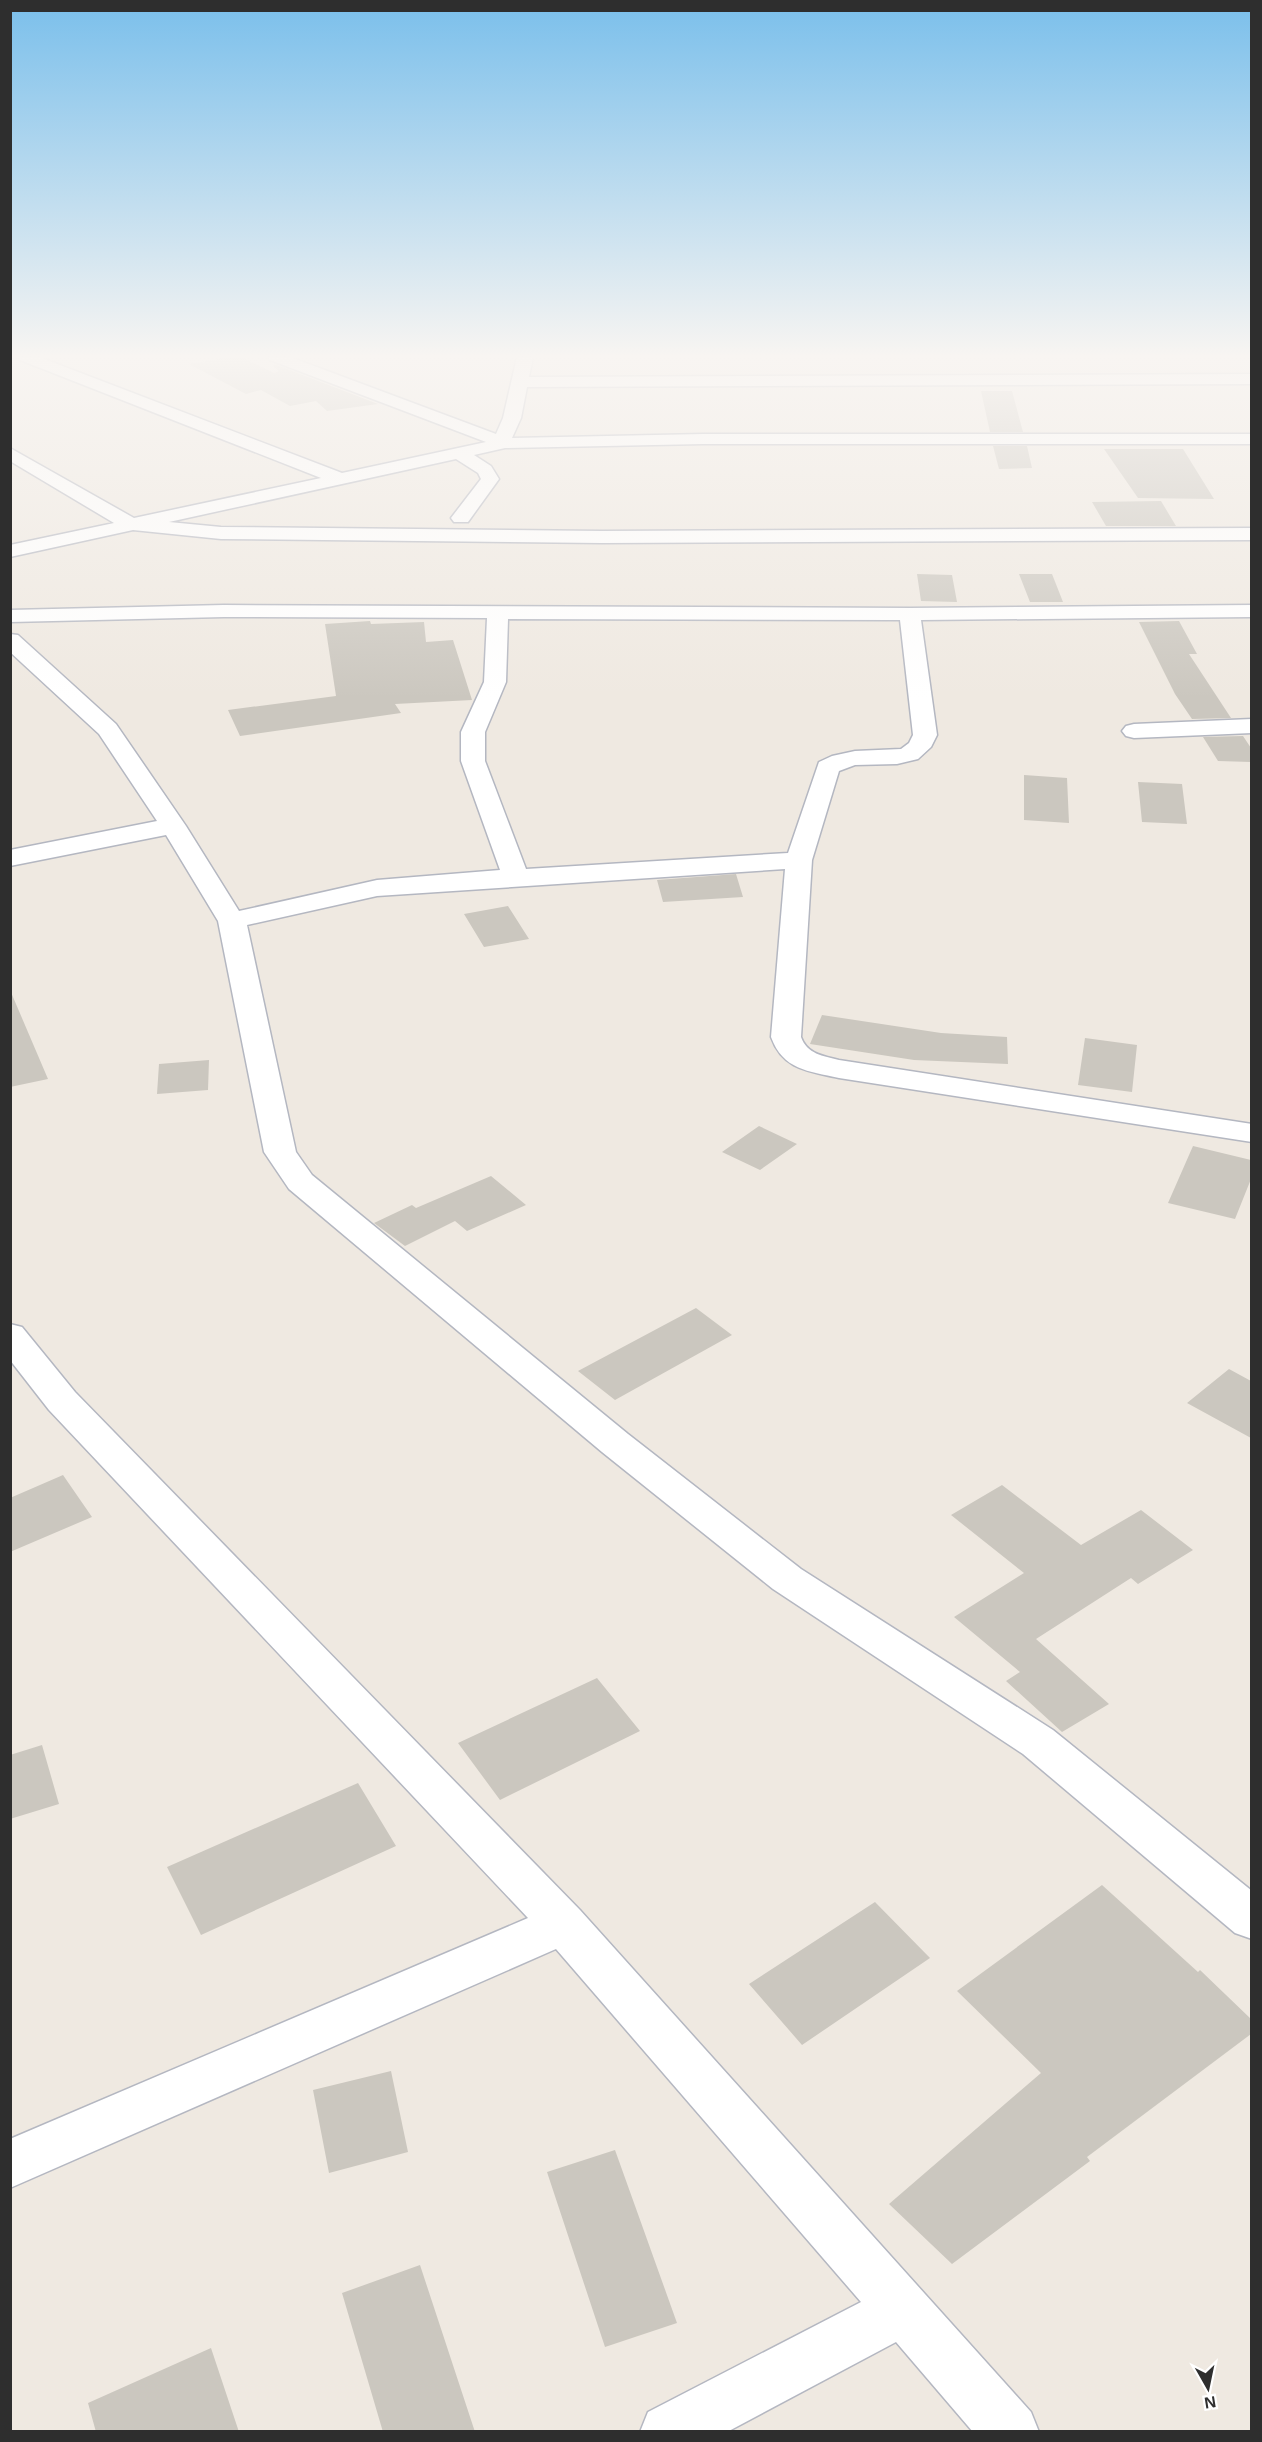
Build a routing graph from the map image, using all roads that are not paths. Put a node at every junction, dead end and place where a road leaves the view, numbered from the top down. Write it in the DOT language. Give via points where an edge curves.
graph roads {
  1 [pos="40,471"];
  2 [pos="323,471"];
  3 [pos="368,471"];
  4 [pos="486,471"];
  5 [pos="338,477"];
  6 [pos="461,518"];
  7 [pos="130,524"];
  8 [pos="1251,534"];
  9 [pos="10,551"];
  10 [pos="1251,611"];
  11 [pos="498,612"];
  12 [pos="910,614"];
  13 [pos="10,616"];
  14 [pos="10,640"];
  15 [pos="1251,726"];
  16 [pos="1134,731"];
  17 [pos="173,826"];
  18 [pos="10,858"];
  19 [pos="799,860"];
  20 [pos="516,877"];
  21 [pos="232,921"];
  22 [pos="1251,1133"];
  23 [pos="10,1335"];
  24 [pos="1251,1919"];
  25 [pos="563,1924"];
  26 [pos="10,2164"];
  27 [pos="903,2309"];
  28 [pos="668,2432"];
  29 [pos="1011,2432"];
  1 -- 7 [label="street"];
  2 -- 5 [label="street"];
  3 -- 5 [label="street"];
  4 -- 6 [label="street" via="490,479"];
  5 -- 7 [label="street"];
  7 -- 8 [label="street" via="221,533"];
  7 -- 9 [label="street"];
  10 -- 12 [label="street"];
  11 -- 12 [label="street"];
  11 -- 13 [label="street" via="224,610"];
  11 -- 20 [label="street" via="495,682 473,732 473,761"];
  12 -- 19 [label="street" via="925,735 921,747 913,754 855,756 828,767"];
  14 -- 17 [label="street" via="108,729"];
  15 -- 16 [label="street"];
  17 -- 18 [label="street"];
  17 -- 21 [label="street"];
  19 -- 20 [label="street"];
  19 -- 22 [label="street" via="786,1037 791,1051 809,1062"];
  20 -- 21 [label="street" via="377,888"];
  21 -- 24 [label="street" via="280,1152 300,1182 615,1443 787,1579 1038,1742"];
  23 -- 25 [label="street" via="62,1401"];
  25 -- 26 [label="street"];
  25 -- 27 [label="street"];
  27 -- 28 [label="street"];
  27 -- 29 [label="street"];
}
